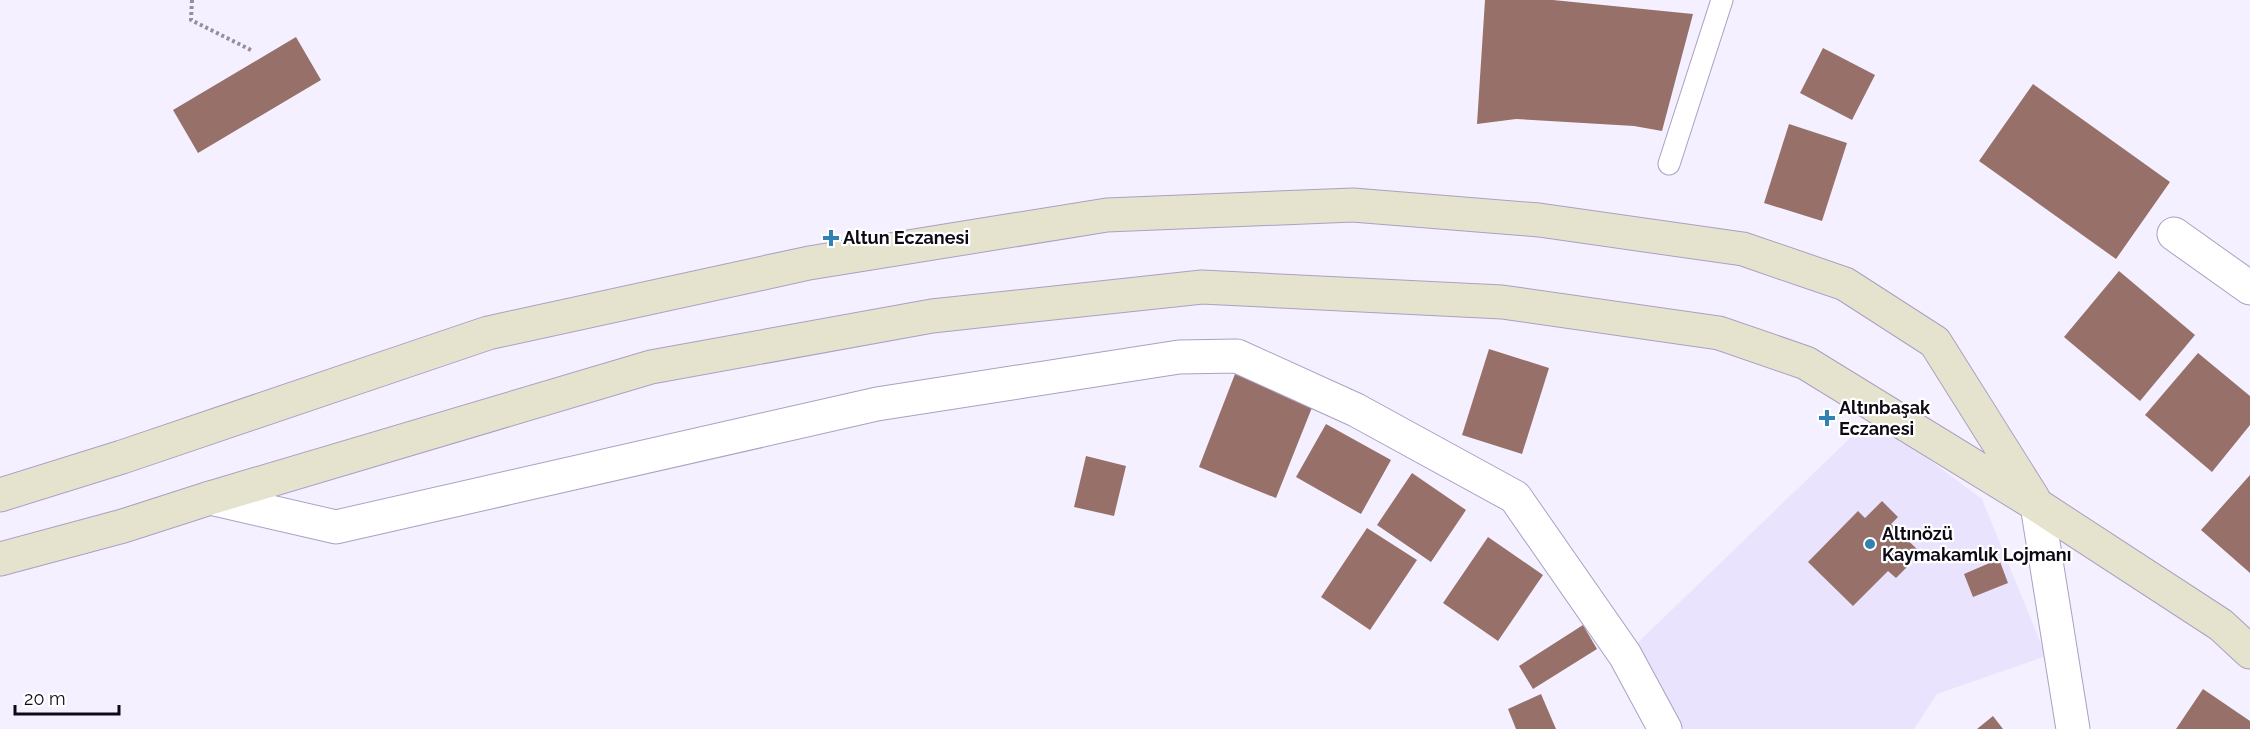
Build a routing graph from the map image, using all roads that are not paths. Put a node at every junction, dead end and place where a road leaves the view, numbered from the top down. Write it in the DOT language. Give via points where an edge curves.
graph roads {
  1 [pos="1722,0"];
  2 [pos="1669,164"];
  3 [pos="2174,234"];
  4 [pos="2250,288"];
  5 [pos="0,495"];
  6 [pos="210,498"];
  7 [pos="2037,505"];
  8 [pos="0,559"];
  9 [pos="2250,652"];
  10 [pos="1665,729"];
  11 [pos="2073,729"];
  1 -- 2 [label="lane"];
  3 -- 4 [label="street"];
  5 -- 7 [label="street" via="488,333 810,263 1107,215 1353,205 1539,220 1743,249 1845,284 1935,342"];
  6 -- 7 [label="street" via="651,367 932,316 1202,287 1502,302 1719,333 1806,363"];
  6 -- 8 [label="street"];
  6 -- 10 [label="street" via="336,527 877,404 1179,357 1237,356 1356,410 1515,497 1625,654"];
  7 -- 9 [label="street" via="2221,624"];
  7 -- 11 [label="street"];
}
